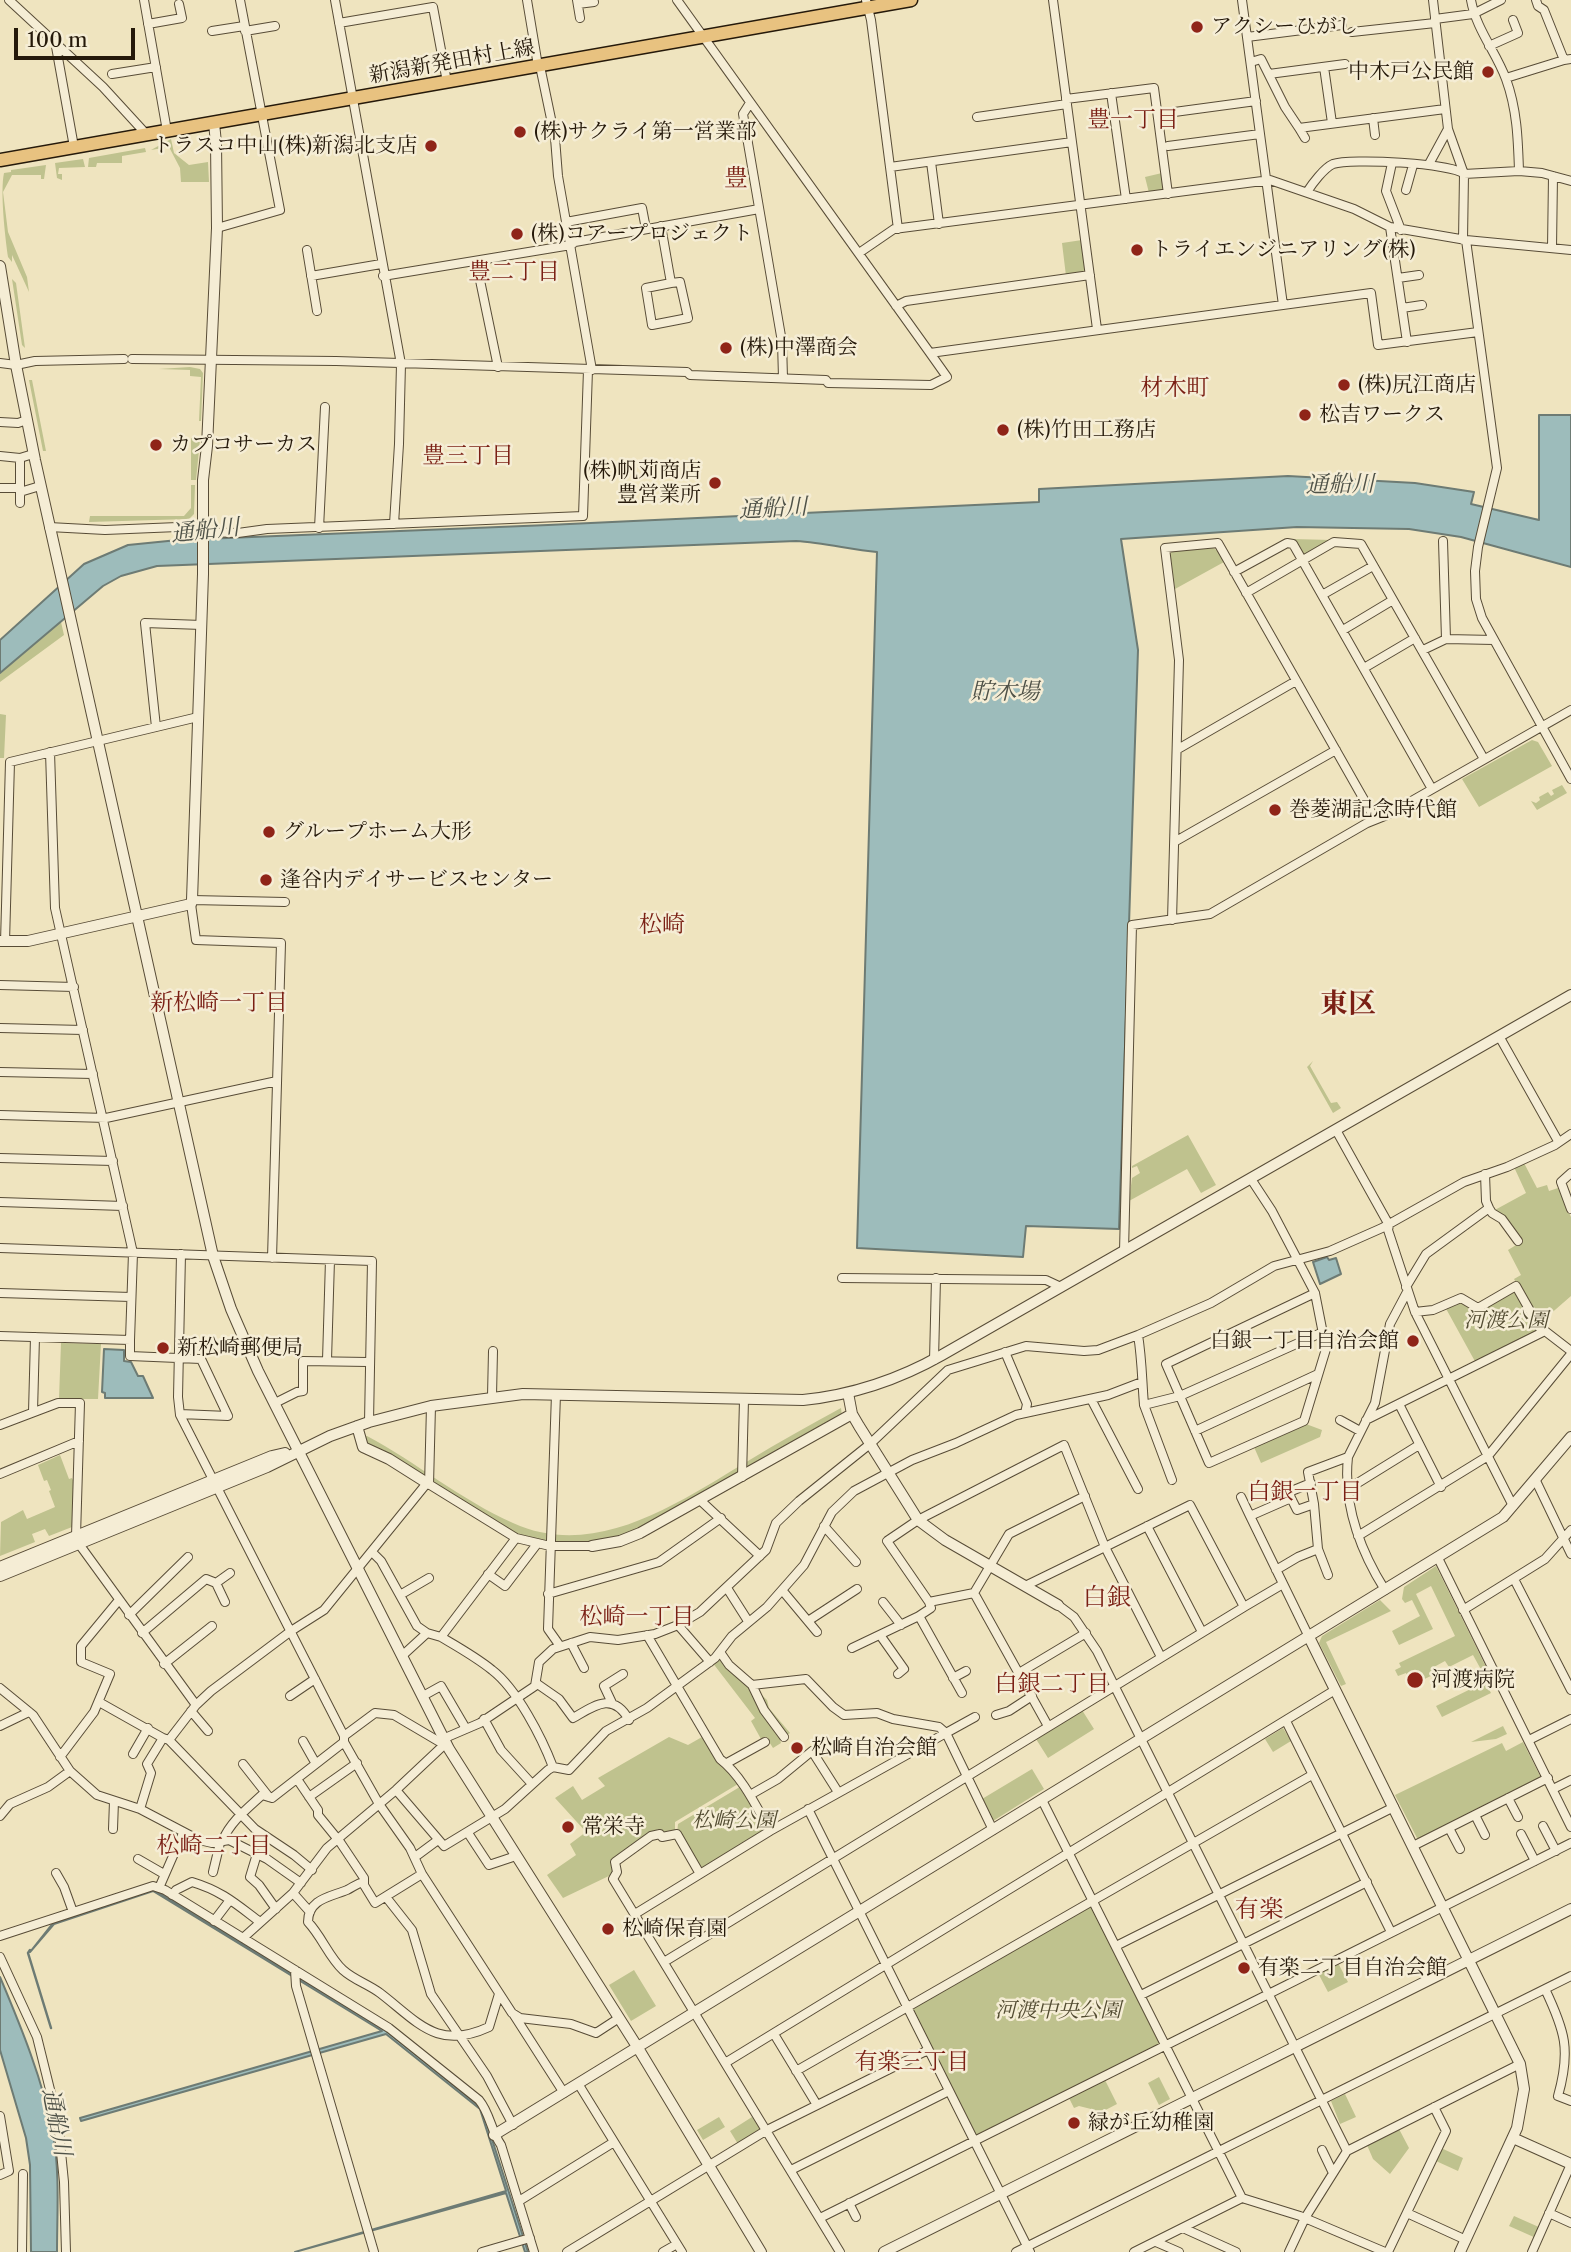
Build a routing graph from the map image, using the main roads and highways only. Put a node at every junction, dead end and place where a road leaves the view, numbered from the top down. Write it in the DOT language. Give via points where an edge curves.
graph roads {
  1 [pos="911,0"];
  2 [pos="866,4"];
  3 [pos="0,160"];
  1 -- 2 [label="main road, 新潟新発田村上線"];
  2 -- 3 [label="main road, 新潟新発田村上線" via="353,100"];
}
